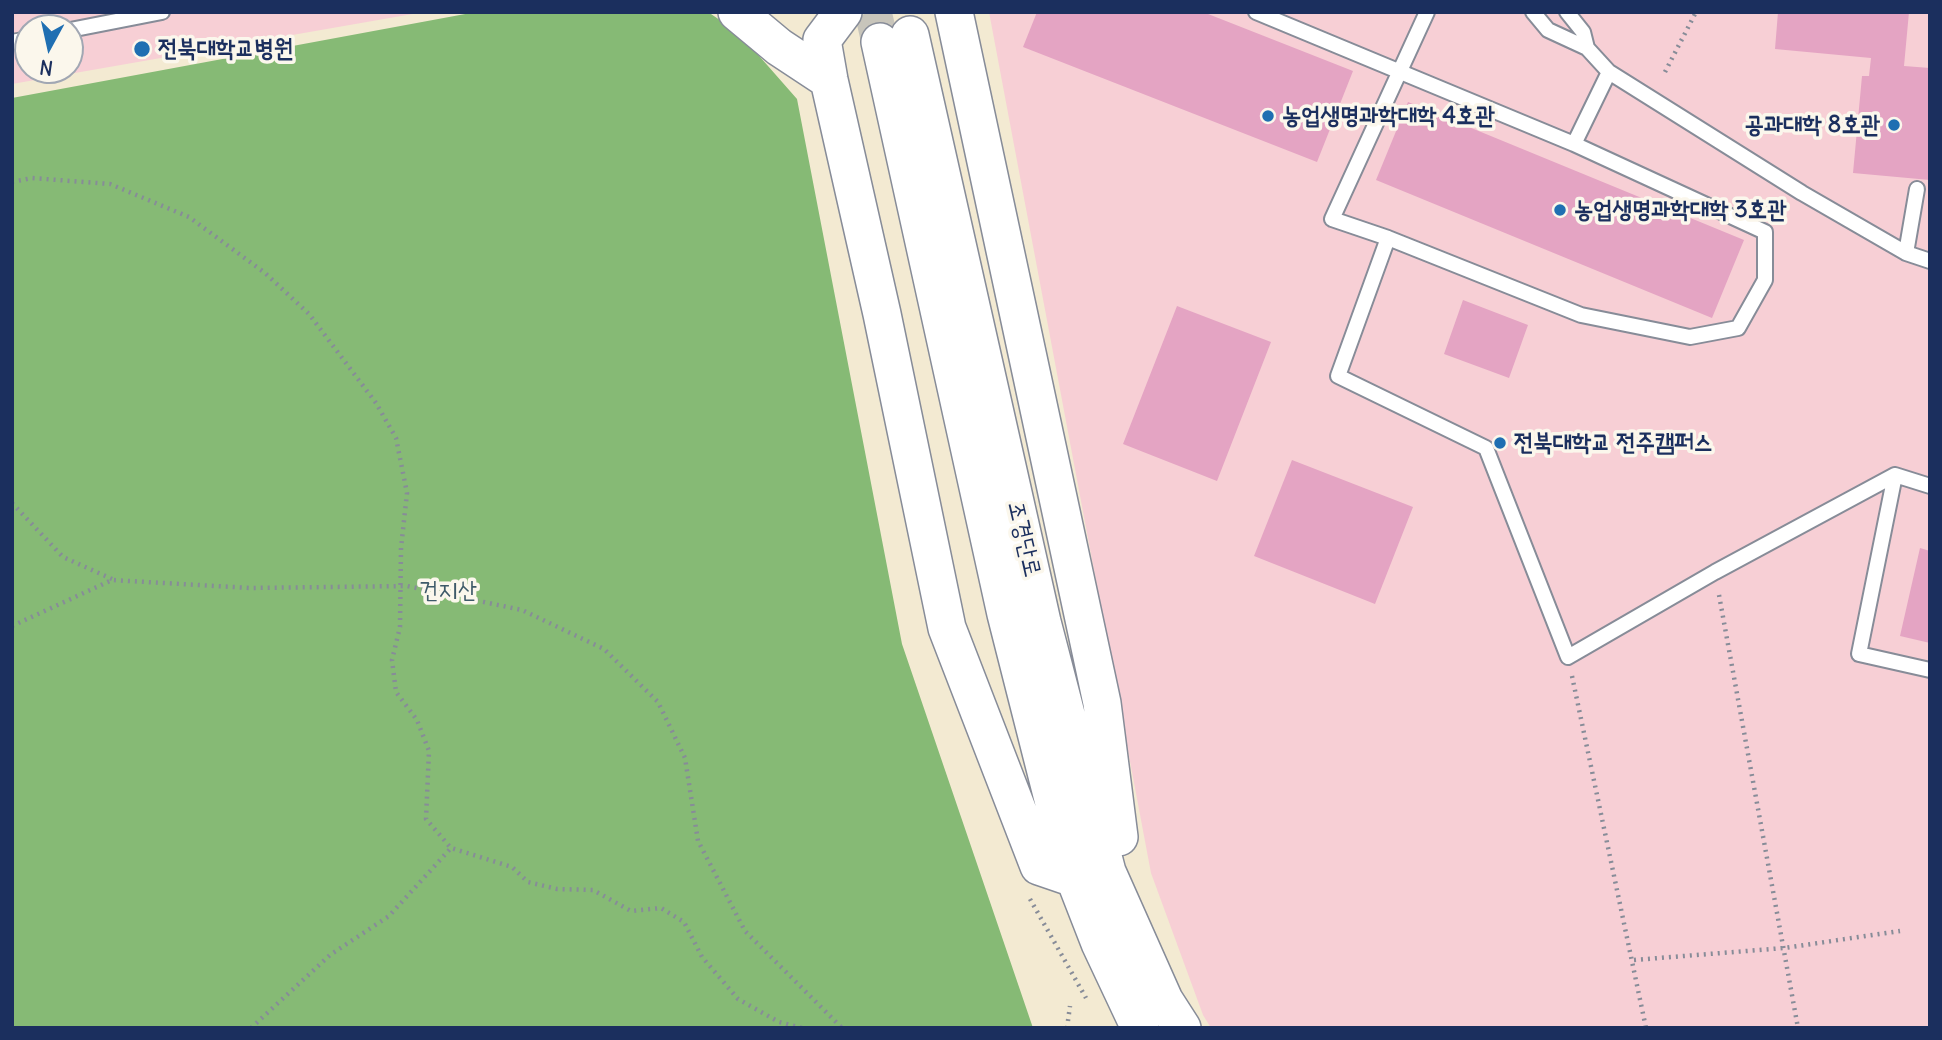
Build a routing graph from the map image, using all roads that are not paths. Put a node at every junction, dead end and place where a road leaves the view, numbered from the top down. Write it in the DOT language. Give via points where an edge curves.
graph roads {
  1 [pos="162,12"];
  2 [pos="737,12"];
  3 [pos="843,12"];
  4 [pos="954,12"];
  5 [pos="1256,12"];
  6 [pos="1427,12"];
  7 [pos="1533,12"];
  8 [pos="1567,12"];
  9 [pos="84,27"];
  10 [pos="895,38"];
  11 [pos="1587,48"];
  12 [pos="1609,72"];
  13 [pos="1400,73"];
  14 [pos="829,80"];
  15 [pos="1574,144"];
  16 [pos="1917,189"];
  17 [pos="1388,237"];
  18 [pos="1906,253"];
  19 [pos="1930,261"];
  20 [pos="1895,475"];
  21 [pos="1930,485"];
  22 [pos="1930,670"];
  23 [pos="1094,881"];
  24 [pos="1140,1028"];
  25 [pos="1182,1028"];
  1 -- 9 [label="lane"];
  2 -- 14 [label="street"];
  3 -- 14 [label="street" via="822,40"];
  4 -- 23 [label="street" via="1102,703 1124,866"];
  5 -- 13 [label="lane"];
  6 -- 13 [label="lane"];
  7 -- 11 [label="lane" via="1548,30"];
  8 -- 11 [label="lane" via="1583,32"];
  10 -- 23 [label="street, 조경단로" via="1042,622"];
  11 -- 12 [label="lane"];
  12 -- 15 [label="lane"];
  12 -- 18 [label="lane"];
  13 -- 15 [label="lane"];
  13 -- 17 [label="lane" via="1332,219"];
  14 -- 23 [label="street" via="947,628 1039,866"];
  15 -- 17 [label="lane" via="1765,233 1765,281 1738,328 1690,337 1581,315"];
  16 -- 18 [label="lane"];
  17 -- 20 [label="lane" via="1338,376 1486,448 1568,657"];
  18 -- 19 [label="lane"];
  20 -- 21 [label="lane"];
  20 -- 22 [label="lane" via="1859,654"];
  23 -- 24 [label="street, 조경단로" via="1100,943"];
  23 -- 25 [label="street, 조경단로"];
}
